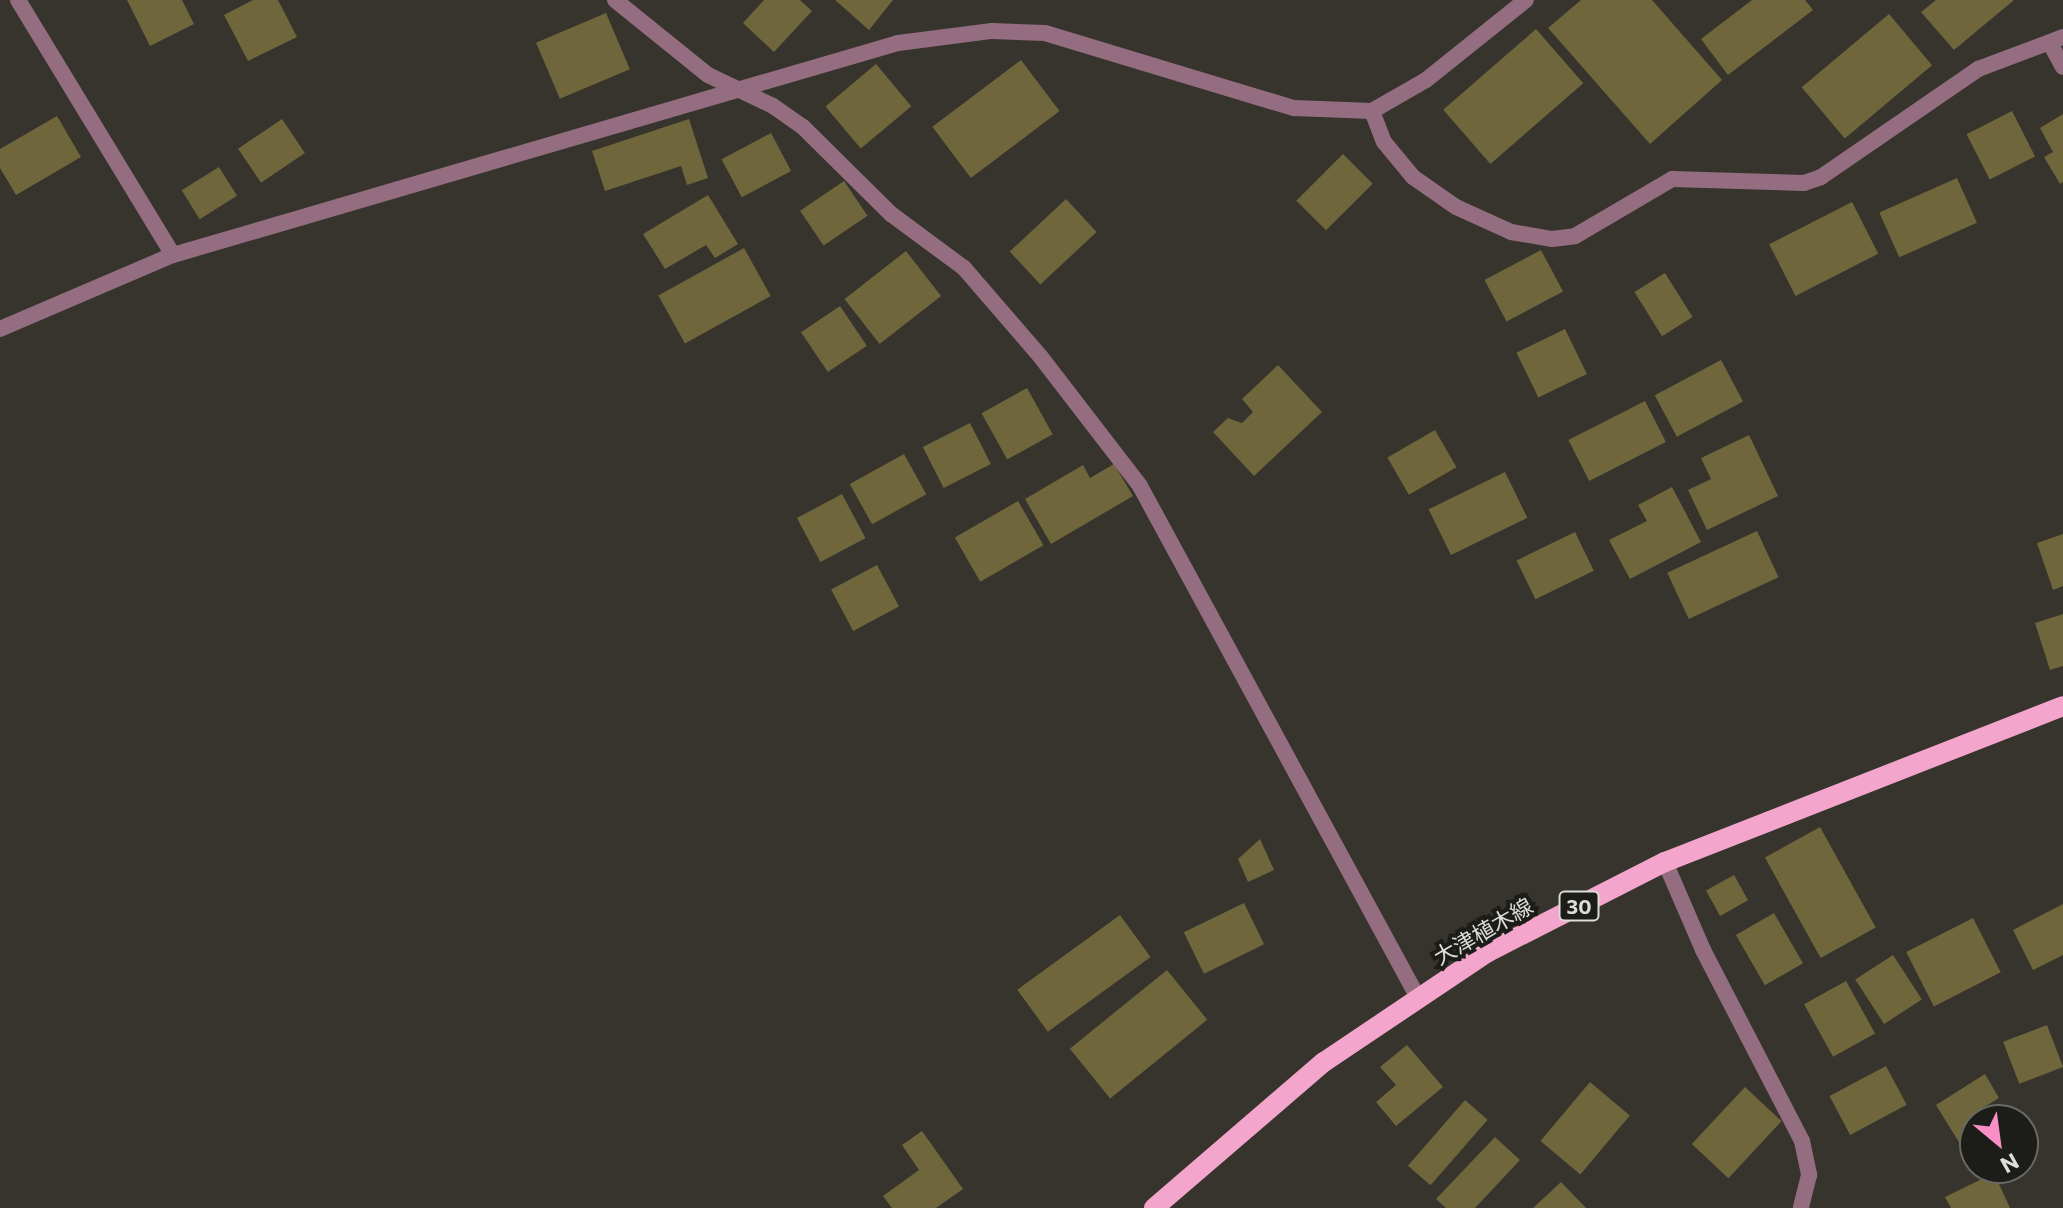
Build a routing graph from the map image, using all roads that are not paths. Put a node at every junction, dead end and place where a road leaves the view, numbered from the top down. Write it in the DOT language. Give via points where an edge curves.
graph roads {
  1 [pos="18,0"];
  2 [pos="615,0"];
  3 [pos="1526,0"];
  4 [pos="2056,40"];
  5 [pos="2063,67"];
  6 [pos="741,91"];
  7 [pos="1372,111"];
  8 [pos="173,255"];
  9 [pos="0,329"];
  10 [pos="2063,706"];
  11 [pos="1665,862"];
  12 [pos="1427,993"];
  13 [pos="1154,1208"];
  14 [pos="1801,1208"];
  1 -- 8 [label="street"];
  2 -- 6 [label="street" via="680,55"];
  3 -- 7 [label="street" via="1426,80"];
  4 -- 5 [label="street"];
  4 -- 7 [label="street" via="1978,69 1821,177 1804,183 1672,179 1575,236 1552,239 1511,232 1456,207 1413,177 1384,142"];
  6 -- 7 [label="street" via="898,43 992,31 1045,33 1294,108"];
  6 -- 8 [label="street"];
  6 -- 12 [label="street" via="803,127 891,214 964,268 1122,462 1140,486 1417,996"];
  8 -- 9 [label="street"];
  10 -- 11 [label="main road, 大津植木線 / 30"];
  11 -- 12 [label="main road, 大津植木線 / 30" via="1488,952"];
  11 -- 14 [label="street" via="1703,950 1802,1141 1809,1175"];
  12 -- 13 [label="main road, 大津植木線 / 30" via="1324,1062"];
}
